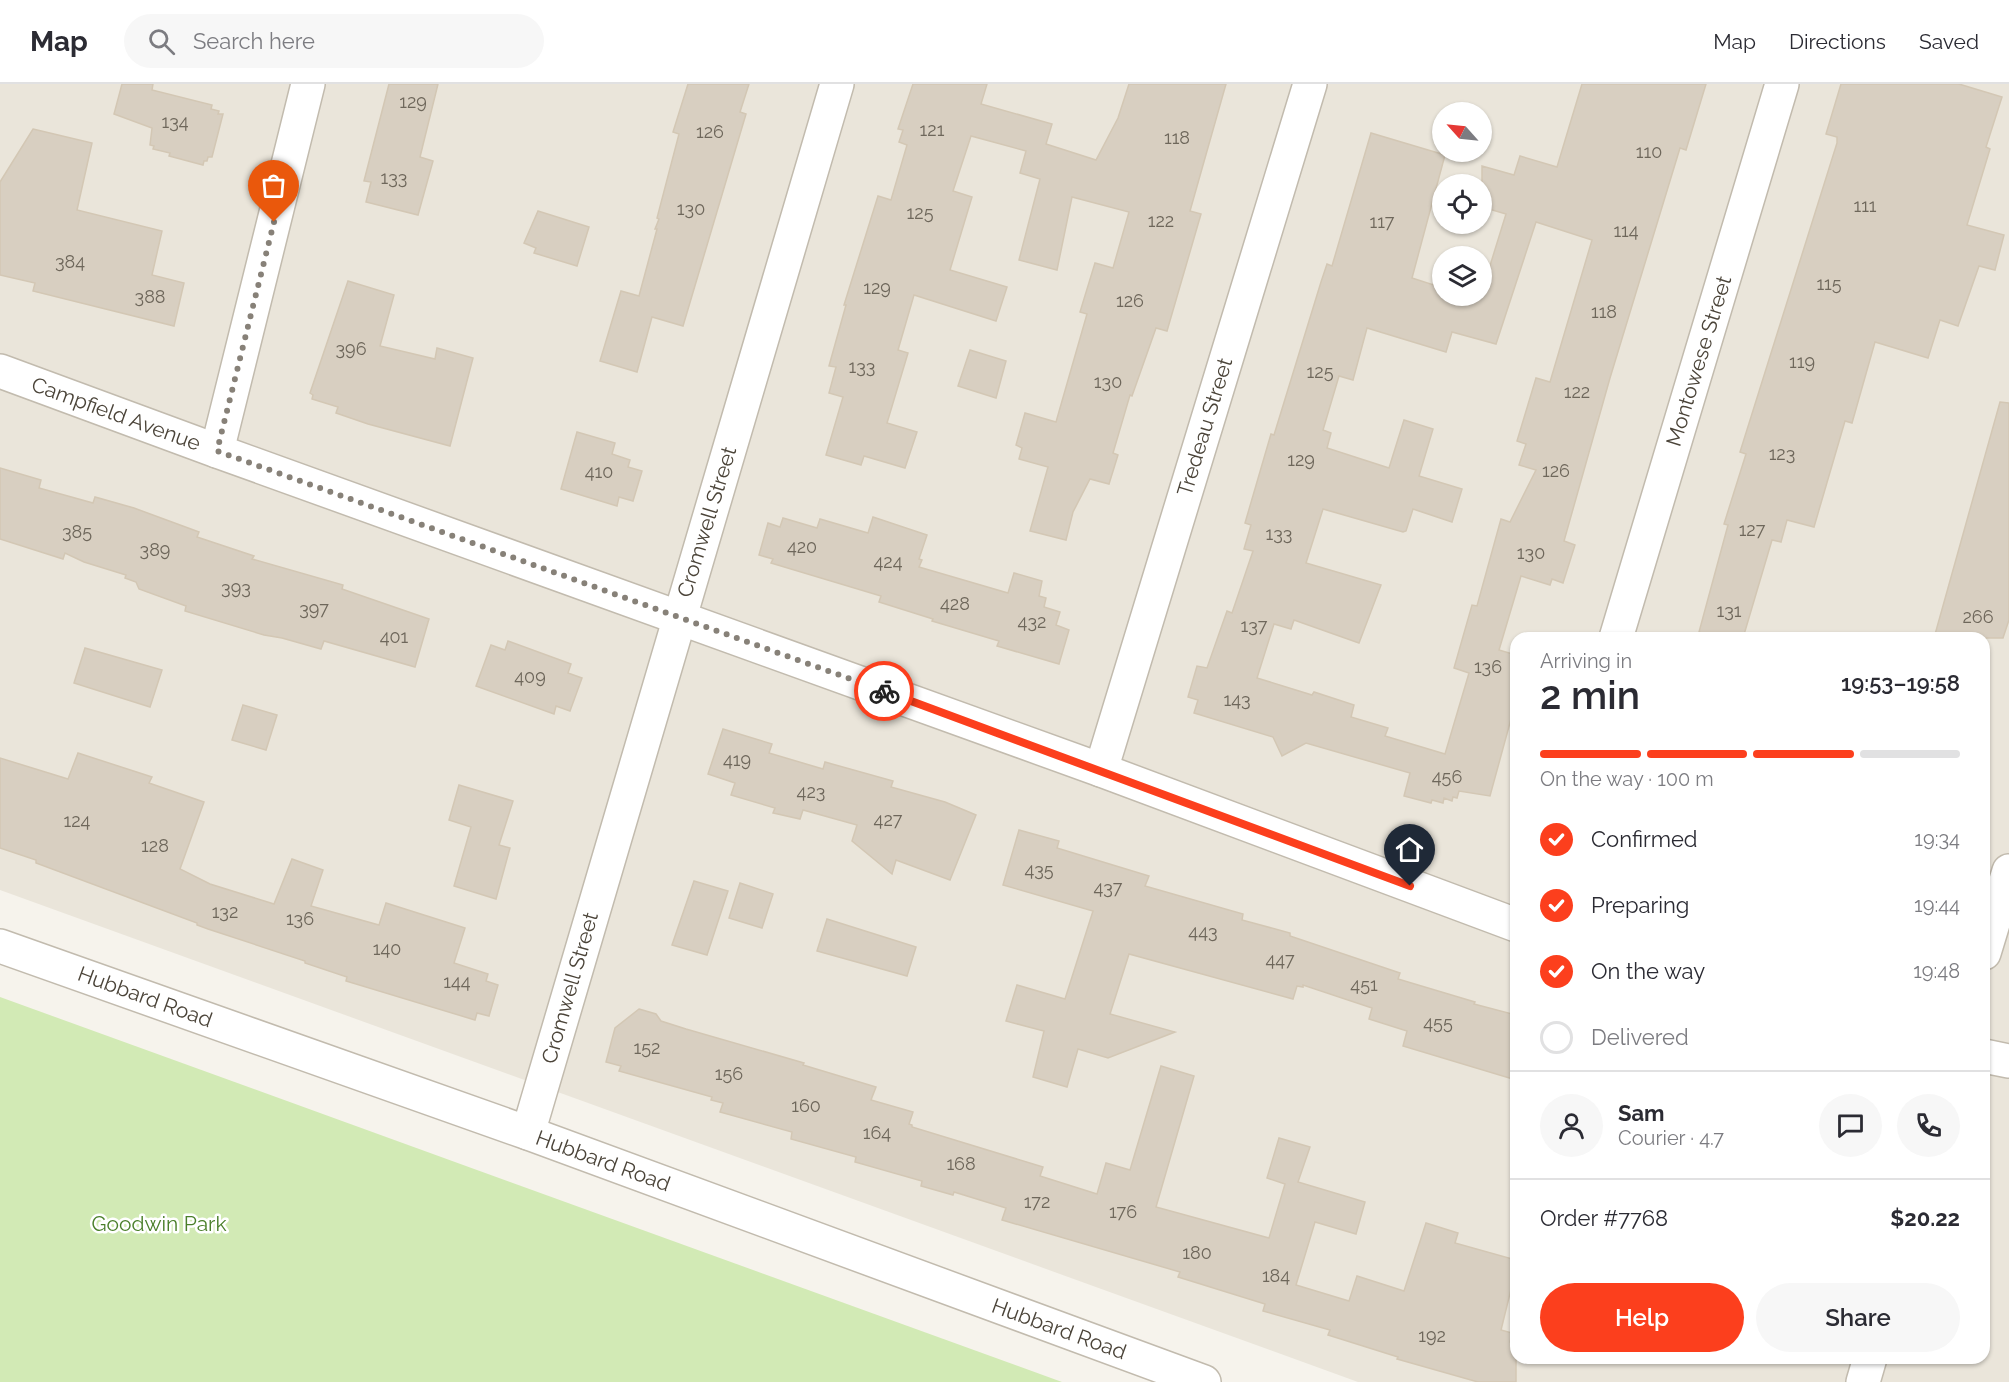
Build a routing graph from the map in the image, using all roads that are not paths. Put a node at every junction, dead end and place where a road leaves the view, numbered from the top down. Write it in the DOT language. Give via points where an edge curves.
graph roads {
  1 [pos="308,84"];
  2 [pos="837,84"];
  3 [pos="1310,84"];
  4 [pos="1782,84"];
  5 [pos="0,371"];
  6 [pos="217,451"];
  7 [pos="678,616"];
  8 [pos="1618,632"];
  9 [pos="1101,770"];
  10 [pos="2009,871"];
  11 [pos="1510,924"];
  12 [pos="1990,933"];
  13 [pos="0,946"];
  14 [pos="1990,1057"];
  15 [pos="2009,1061"];
  16 [pos="528,1133"];
  17 [pos="1868,1364"];
  18 [pos="1204,1382"];
  19 [pos="1863,1382"];
  1 -- 6 [label="street"];
  2 -- 7 [label="street, Cromwell Street"];
  3 -- 9 [label="street, Tredeau Street"];
  4 -- 8 [label="street, Montowese Street"];
  5 -- 6 [label="street, Campfield Avenue"];
  6 -- 7 [label="street, Campfield Avenue"];
  7 -- 9 [label="street, Campfield Avenue"];
  7 -- 16 [label="street, Cromwell Street"];
  9 -- 11 [label="street, Campfield Avenue"];
  10 -- 12 [label="street"];
  13 -- 16 [label="street, Hubbard Road"];
  14 -- 15 [label="street"];
  16 -- 18 [label="street, Hubbard Road"];
  17 -- 19 [label="street"];
}
